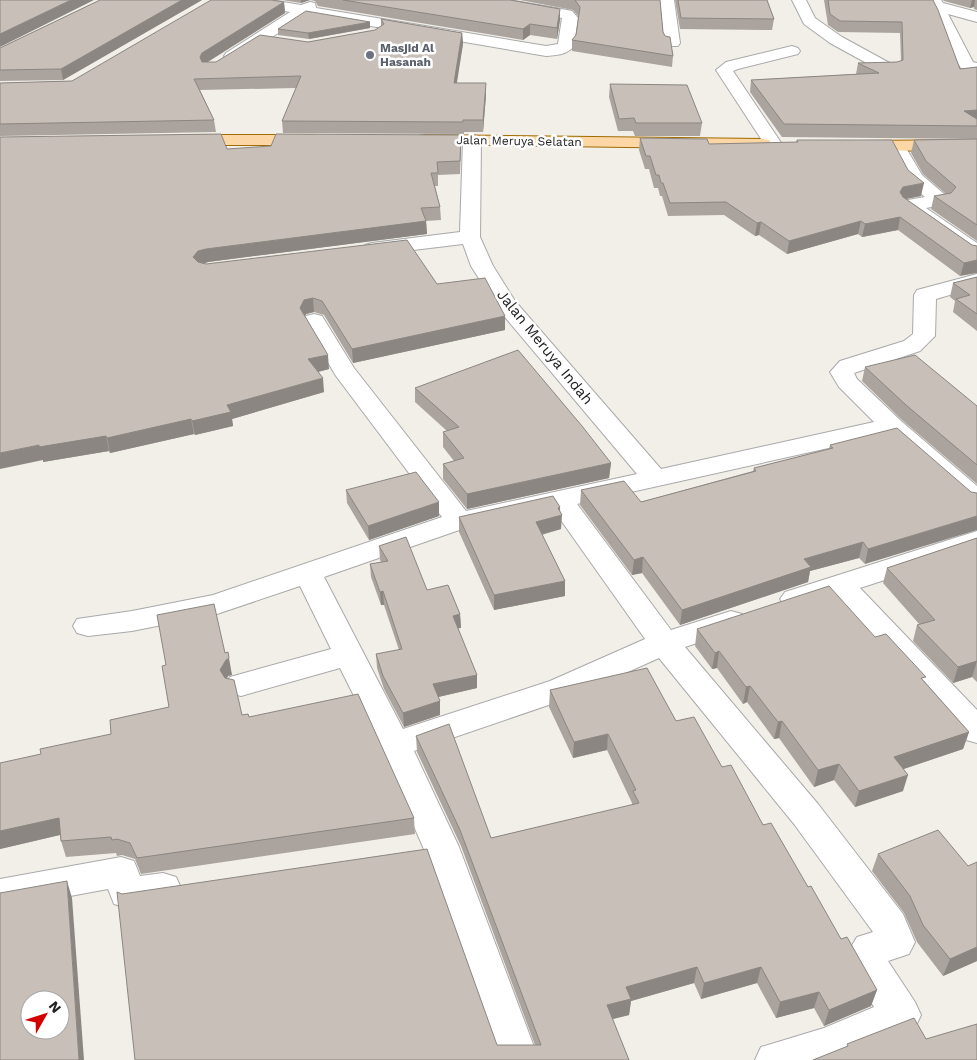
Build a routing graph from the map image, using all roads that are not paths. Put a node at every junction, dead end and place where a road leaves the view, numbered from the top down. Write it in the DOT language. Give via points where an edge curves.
graph roads {
  1 [pos="245,0"];
  2 [pos="319,0"];
  3 [pos="482,0"];
  4 [pos="668,0"];
  5 [pos="799,0"];
  6 [pos="936,3"];
  7 [pos="302,11"];
  8 [pos="977,17"];
  9 [pos="258,39"];
  10 [pos="282,43"];
  11 [pos="672,43"];
  12 [pos="792,51"];
  13 [pos="219,64"];
  14 [pos="977,68"];
  15 [pos="889,69"];
  16 [pos="172,140"];
  17 [pos="332,140"];
  18 [pos="402,140"];
  19 [pos="472,140"];
  20 [pos="773,144"];
  21 [pos="792,144"];
  22 [pos="840,145"];
  23 [pos="977,145"];
  24 [pos="897,147"];
  25 [pos="470,237"];
  26 [pos="354,252"];
  27 [pos="977,253"];
  28 [pos="977,280"];
  29 [pos="314,321"];
  30 [pos="892,426"];
  31 [pos="654,477"];
  32 [pos="559,498"];
  33 [pos="977,500"];
  34 [pos="459,521"];
  35 [pos="977,540"];
  36 [pos="308,573"];
  37 [pos="839,584"];
  38 [pos="88,626"];
  39 [pos="664,643"];
  40 [pos="349,655"];
  41 [pos="241,685"];
  42 [pos="977,731"];
  43 [pos="394,744"];
  44 [pos="196,883"];
  45 [pos="0,894"];
  46 [pos="830,1053"];
  47 [pos="518,1060"];
  48 [pos="775,1060"];
  1 -- 7 [label="street"];
  2 -- 7 [label="street"];
  3 -- 7 [label="street" via="567,14 570,18 566,46 546,51"];
  4 -- 11 [label="street"];
  5 -- 15 [label="street" via="809,21"];
  6 -- 8 [label="street"];
  6 -- 14 [label="street" via="967,64"];
  7 -- 9 [label="street"];
  9 -- 10 [label="street"];
  9 -- 13 [label="street"];
  12 -- 20 [label="street" via="732,64 724,70"];
  16 -- 17 [label="main road"];
  18 -- 19 [label="main road, Jalan Meruya Selatan"];
  19 -- 20 [label="main road, Jalan Meruya Selatan"];
  19 -- 25 [label="street, Jalan Meruya Indah"];
  20 -- 21 [label="main road, Jalan Meruya Selatan"];
  22 -- 24 [label="main road"];
  23 -- 24 [label="main road"];
  24 -- 27 [label="street" via="914,178 941,200 909,205"];
  25 -- 26 [label="street"];
  25 -- 31 [label="street, Jalan Meruya Indah" via="482,266 507,305"];
  28 -- 30 [label="street" via="925,295 924,336 912,346 848,366 842,372 847,382"];
  29 -- 34 [label="street" via="344,371"];
  30 -- 31 [label="street"];
  30 -- 33 [label="street"];
  31 -- 32 [label="street"];
  32 -- 34 [label="street"];
  32 -- 39 [label="street"];
  34 -- 36 [label="street"];
  35 -- 37 [label="street"];
  36 -- 38 [label="street" via="217,604"];
  36 -- 40 [label="street"];
  37 -- 39 [label="street"];
  37 -- 42 [label="street"];
  39 -- 43 [label="street" via="561,689"];
  39 -- 46 [label="street" via="806,814 890,925 896,942 870,949 864,957 901,1015"];
  40 -- 41 [label="street"];
  40 -- 43 [label="street"];
  43 -- 47 [label="street" via="426,849 489,974"];
  44 -- 45 [label="street" via="127,893 122,872"];
  46 -- 48 [label="street"];
}
